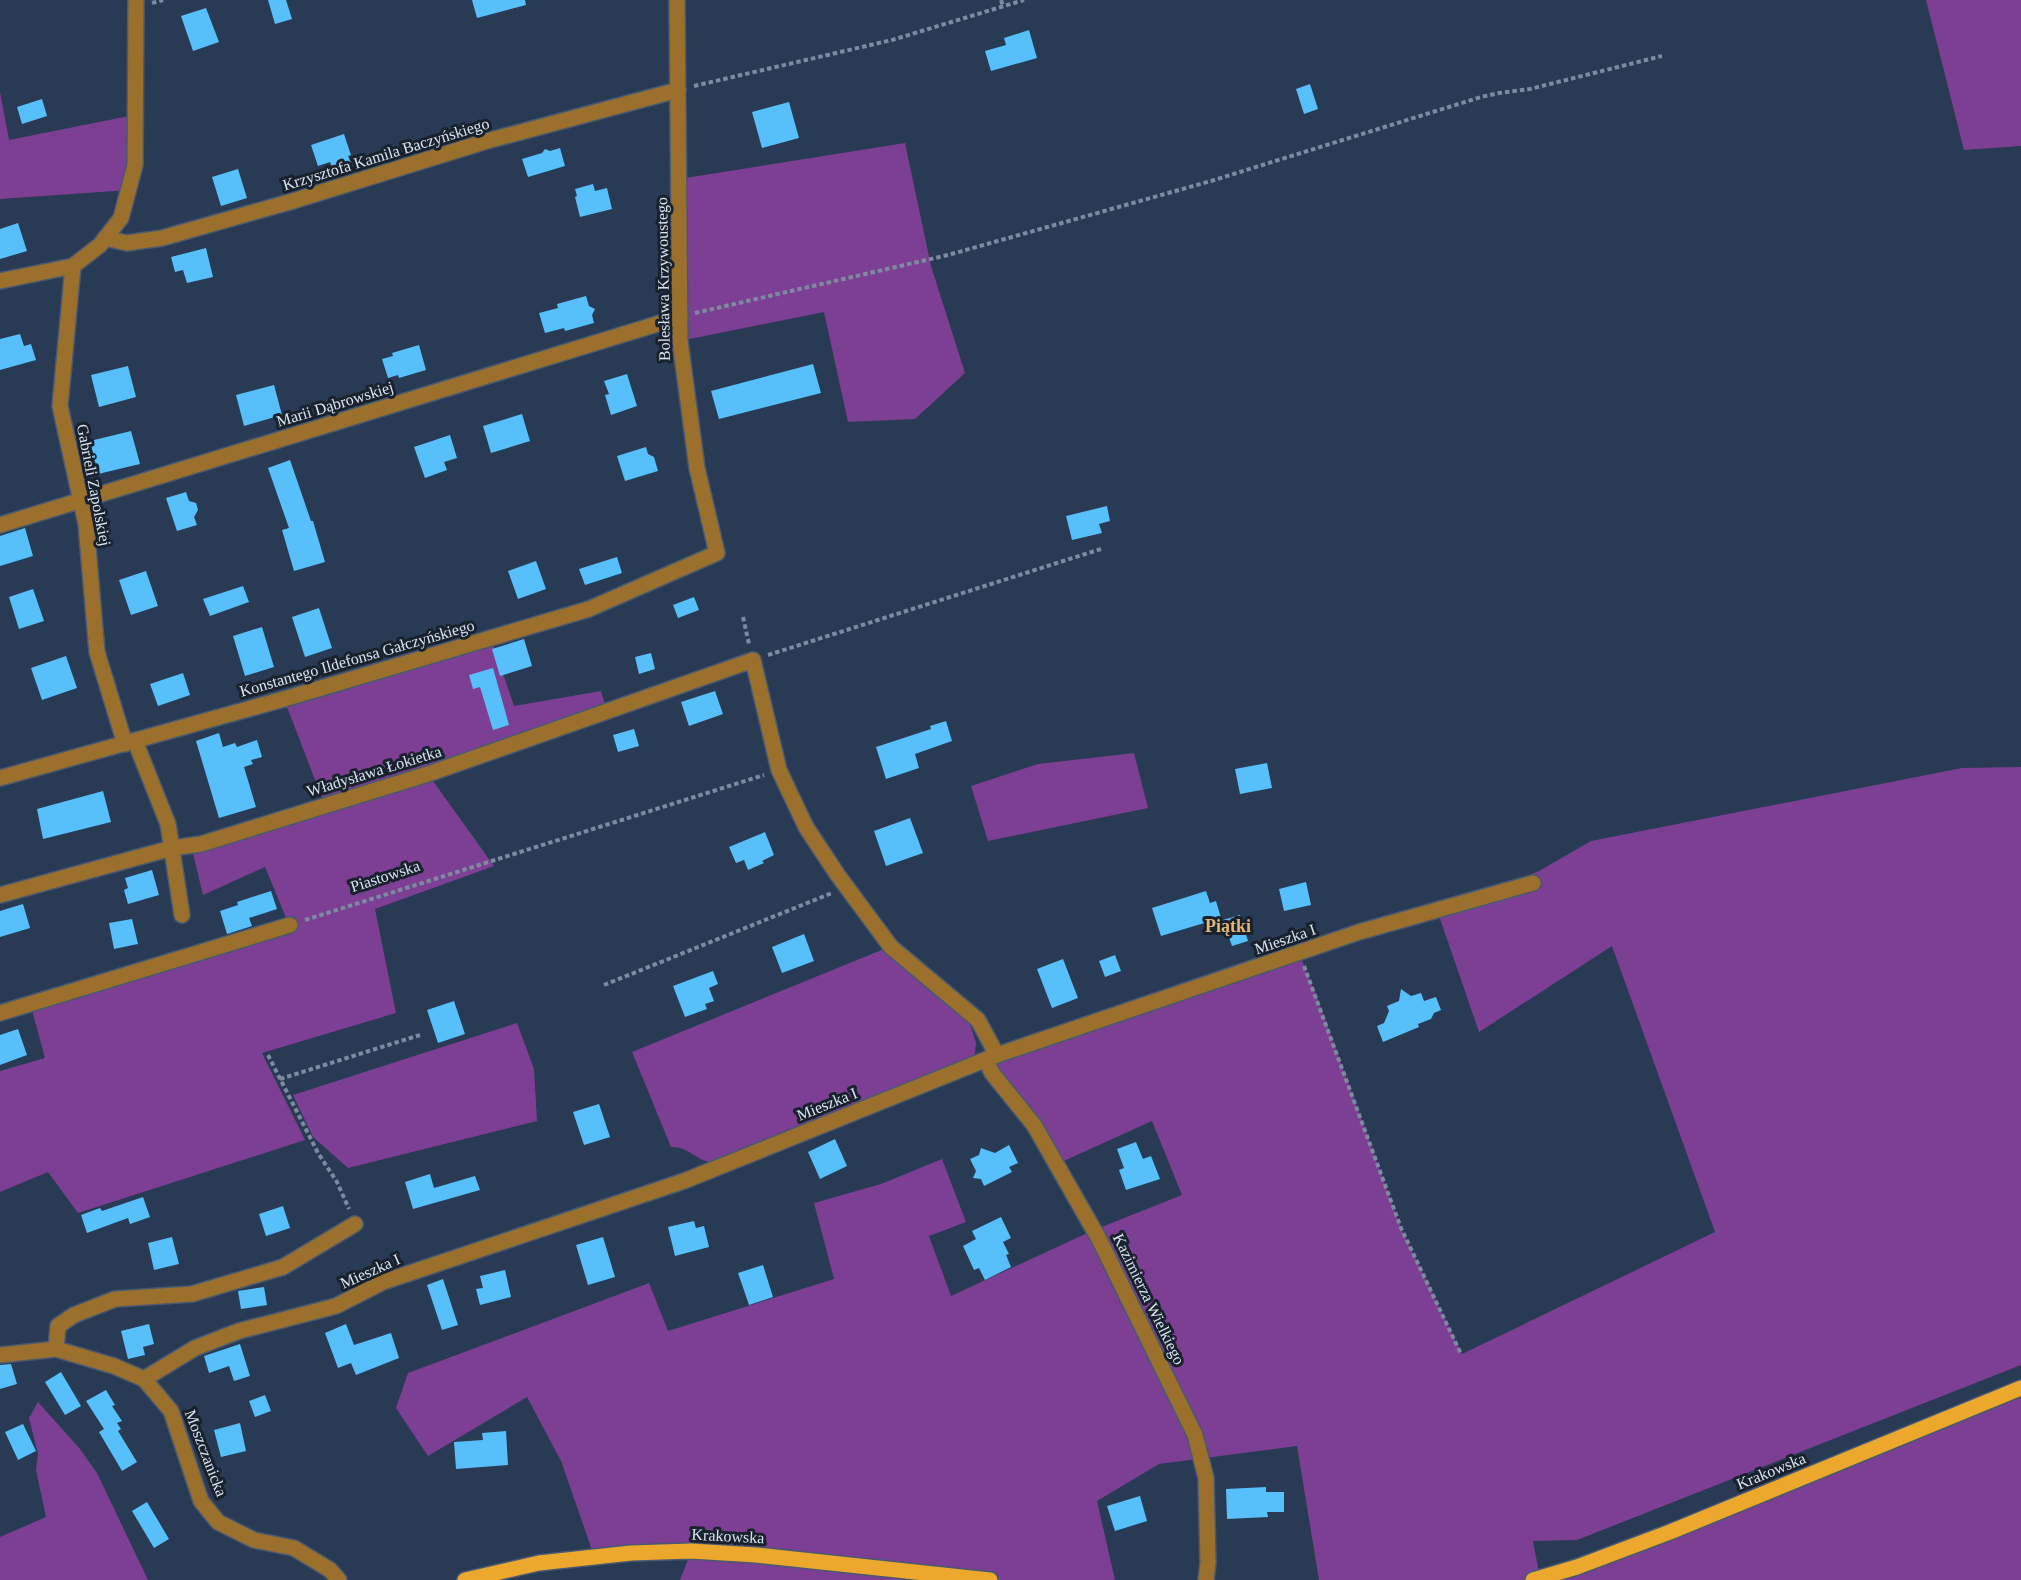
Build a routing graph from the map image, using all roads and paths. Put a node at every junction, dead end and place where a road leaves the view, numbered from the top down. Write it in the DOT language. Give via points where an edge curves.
graph roads {
  1 [pos="136,0"];
  2 [pos="677,0"];
  3 [pos="1001,0"];
  4 [pos="1024,0"];
  5 [pos="1003,6"];
  6 [pos="1662,56"];
  7 [pos="678,90"];
  8 [pos="105,238"];
  9 [pos="73,266"];
  10 [pos="0,281"];
  11 [pos="680,317"];
  12 [pos="81,501"];
  13 [pos="0,525"];
  14 [pos="1101,549"];
  15 [pos="717,553"];
  16 [pos="742,617"];
  17 [pos="753,660"];
  18 [pos="130,743"];
  19 [pos="779,770"];
  20 [pos="0,778"];
  21 [pos="172,848"];
  22 [pos="1533,883"];
  23 [pos="846,887"];
  24 [pos="0,895"];
  25 [pos="182,915"];
  26 [pos="290,925"];
  27 [pos="1299,953"];
  28 [pos="604,985"];
  29 [pos="0,1013"];
  30 [pos="420,1035"];
  31 [pos="268,1055"];
  32 [pos="992,1058"];
  33 [pos="280,1079"];
  34 [pos="355,1224"];
  35 [pos="56,1349"];
  36 [pos="1461,1354"];
  37 [pos="0,1355"];
  38 [pos="144,1379"];
  39 [pos="2021,1388"];
  40 [pos="1538,1579"];
  41 [pos="339,1580"];
  42 [pos="465,1580"];
  43 [pos="990,1580"];
  44 [pos="1206,1580"];
  1 -- 8 [label="street" via="135,165 121,218"];
  2 -- 7 [label="street, Bolesława Krzywoustego"];
  3 -- 5 [label="path"];
  4 -- 5 [label="path"];
  5 -- 7 [label="path" via="892,40"];
  6 -- 11 [label="path" via="1530,89 1481,97 1211,181 948,255"];
  7 -- 8 [label="street, Krzysztofa Kamila Baczyńskiego" via="487,141 162,238 128,243"];
  7 -- 11 [label="street, Bolesława Krzywoustego"];
  8 -- 9 [label="street"];
  9 -- 10 [label="street"];
  9 -- 12 [label="street, Gabrieli Zapolskiej" via="60,406"];
  11 -- 12 [label="street, Marii Dąbrowskiej"];
  11 -- 15 [label="street, Bolesława Krzywoustego" via="697,468"];
  12 -- 13 [label="street, Marii Dąbrowskiej"];
  12 -- 18 [label="street, Gabrieli Zapolskiej" via="97,652"];
  14 -- 17 [label="path"];
  15 -- 18 [label="street, Konstantego Ildefonsa Gałczyńskiego" via="589,609"];
  16 -- 17 [label="path"];
  17 -- 19 [label="street"];
  17 -- 21 [label="street, Władysława Łokietka" via="428,774 201,844"];
  18 -- 20 [label="street, Konstantego Ildefonsa Gałczyńskiego"];
  18 -- 21 [label="street, Gabrieli Zapolskiej" via="168,824"];
  19 -- 23 [label="street" via="806,827"];
  19 -- 26 [label="path, Piastowska"];
  21 -- 24 [label="street, Władysława Łokietka"];
  21 -- 25 [label="street, Gabrieli Zapolskiej"];
  22 -- 27 [label="street, Mieszka I"];
  23 -- 28 [label="path"];
  23 -- 32 [label="street" via="891,947 978,1020"];
  26 -- 29 [label="street"];
  27 -- 32 [label="street, Mieszka I"];
  27 -- 36 [label="path" via="1401,1228"];
  30 -- 33 [label="path"];
  31 -- 33 [label="path"];
  32 -- 38 [label="street, Mieszka I" via="684,1181 383,1282 336,1306 239,1331 195,1348"];
  32 -- 44 [label="street, Kazimierza Wielkiego" via="992,1073 1034,1125 1099,1239 1195,1435 1206,1478"];
  33 -- 34 [label="path" via="337,1182"];
  34 -- 35 [label="street" via="283,1268 192,1294 115,1299 74,1316 58,1326"];
  35 -- 37 [label="street, Moszczanicka"];
  35 -- 38 [label="street, Moszczanicka"];
  38 -- 41 [label="street, Moszczanicka" via="171,1411 201,1501 218,1522 254,1540 294,1548"];
  39 -- 40 [label="main road, Krakowska" via="1670,1532"];
  42 -- 43 [label="main road, Krakowska" via="539,1563 663,1551 756,1555"];
}
